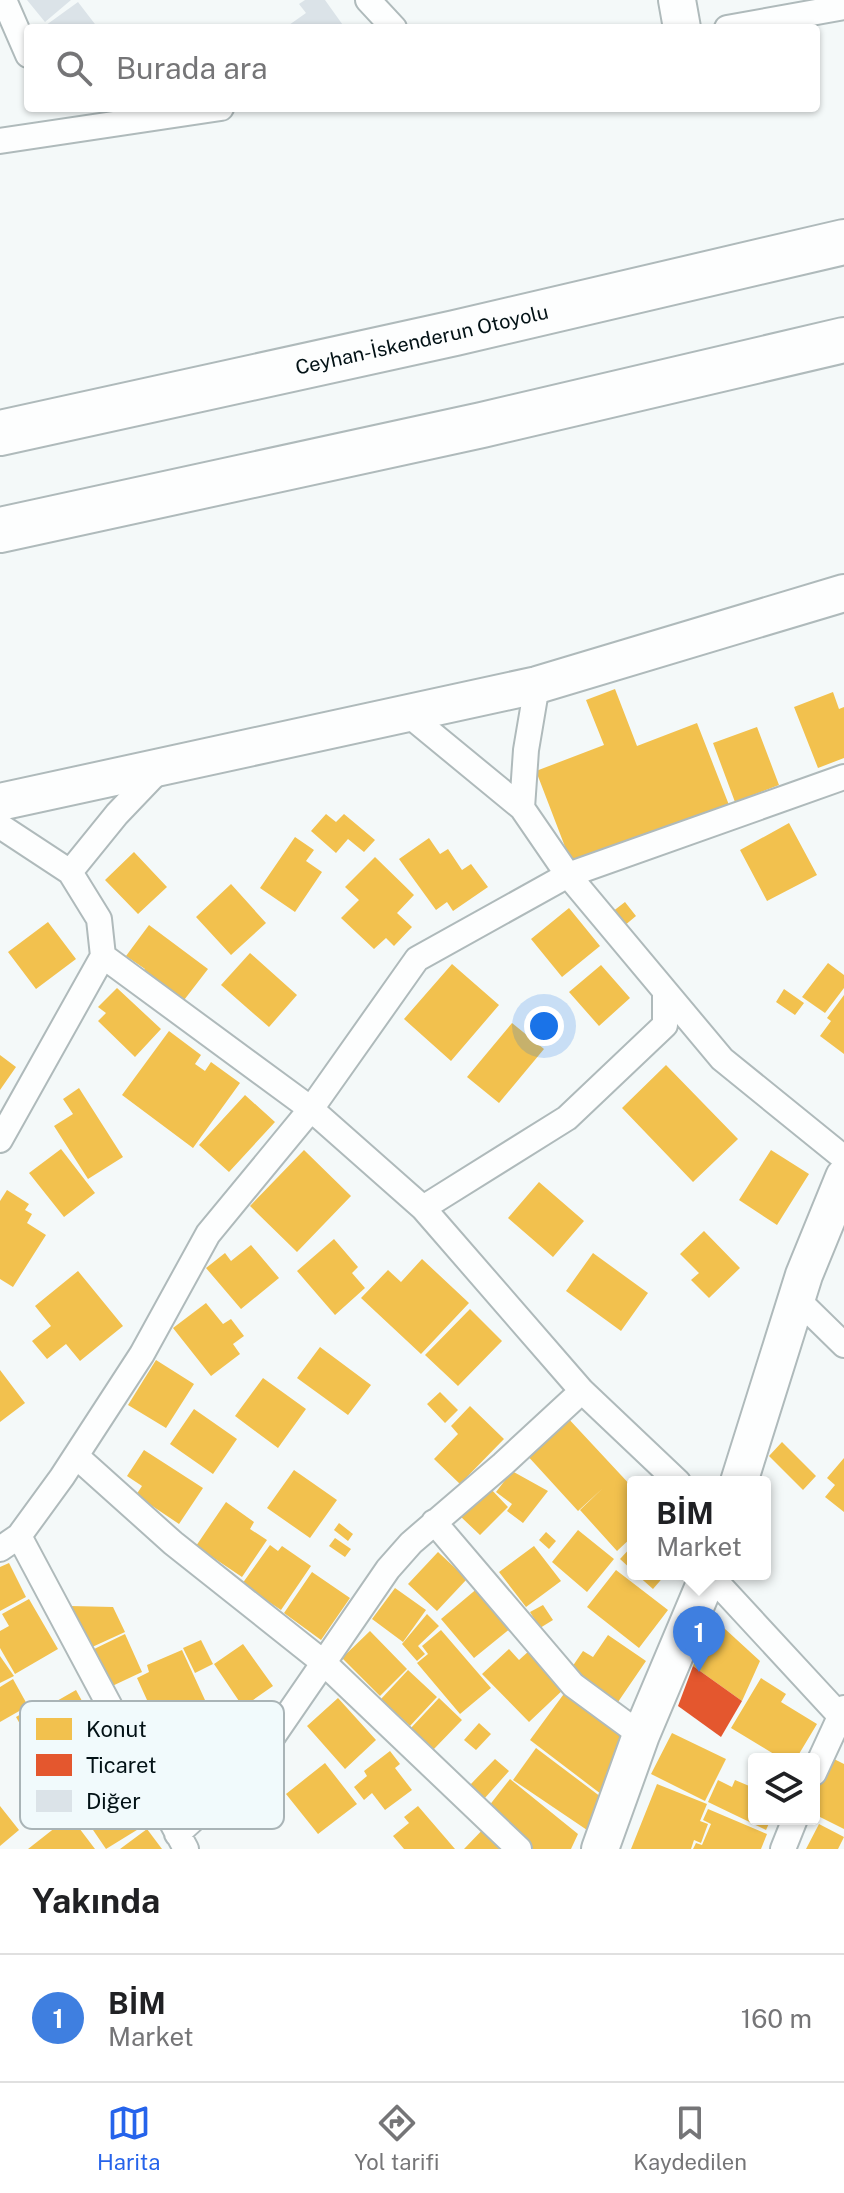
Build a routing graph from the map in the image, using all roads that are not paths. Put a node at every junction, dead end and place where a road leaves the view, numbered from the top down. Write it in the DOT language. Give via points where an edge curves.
graph roads {
  1 [pos="4,0"];
  2 [pos="368,0"];
  3 [pos="677,0"];
  4 [pos="844,7"];
  5 [pos="390,24"];
  6 [pos="681,24"];
  7 [pos="749,24"];
  8 [pos="24,46"];
  9 [pos="67,112"];
  10 [pos="194,112"];
  11 [pos="78,129"];
  12 [pos="0,141"];
  13 [pos="844,242"];
  14 [pos="844,340"];
  15 [pos="0,433"];
  16 [pos="0,530"];
  17 [pos="844,593"];
  18 [pos="537,685"];
  19 [pos="409,715"];
  20 [pos="160,769"];
  21 [pos="844,777"];
  22 [pos="0,802"];
  23 [pos="522,808"];
  24 [pos="0,826"];
  25 [pos="70,872"];
  26 [pos="568,875"];
  27 [pos="103,956"];
  28 [pos="665,992"];
  29 [pos="311,1109"];
  30 [pos="0,1139"];
  31 [pos="844,1158"];
  32 [pos="844,1177"];
  33 [pos="423,1208"];
  34 [pos="797,1299"];
  35 [pos="844,1345"];
  36 [pos="582,1391"];
  37 [pos="76,1456"];
  38 [pos="672,1476"];
  39 [pos="741,1476"];
  40 [pos="434,1522"];
  41 [pos="10,1542"];
  42 [pos="706,1580"];
  43 [pos="715,1580"];
  44 [pos="324,1663"];
  45 [pos="101,1701"];
  46 [pos="842,1714"];
  47 [pos="284,1721"];
  48 [pos="641,1735"];
  49 [pos="820,1760"];
  50 [pos="793,1825"];
  51 [pos="519,1849"];
  52 [pos="600,1849"];
  53 [pos="783,1849"];
  1 -- 8 [label="street"];
  2 -- 5 [label="street"];
  3 -- 6 [label="street"];
  4 -- 7 [label="street"];
  9 -- 11 [label="street"];
  10 -- 11 [label="street"];
  11 -- 12 [label="street"];
  13 -- 15 [label="highway, Ceyhan-İskenderun Otoyolu"];
  14 -- 16 [label="highway"];
  17 -- 18 [label="street"];
  18 -- 19 [label="street"];
  18 -- 23 [label="street"];
  19 -- 20 [label="street"];
  19 -- 23 [label="street"];
  20 -- 22 [label="street"];
  20 -- 25 [label="street"];
  21 -- 26 [label="street"];
  23 -- 26 [label="street"];
  24 -- 25 [label="street"];
  25 -- 27 [label="street" via="99,919"];
  26 -- 28 [label="street"];
  26 -- 29 [label="street" via="417,959"];
  27 -- 29 [label="street"];
  27 -- 30 [label="street"];
  28 -- 31 [label="street" via="722,1059"];
  28 -- 33 [label="street" via="665,1025 567,1118"];
  29 -- 33 [label="street"];
  29 -- 37 [label="street" via="208,1234 142,1354"];
  32 -- 34 [label="street"];
  33 -- 36 [label="street"];
  34 -- 35 [label="street"];
  34 -- 39 [label="street"];
  36 -- 38 [label="street"];
  36 -- 40 [label="street"];
  37 -- 41 [label="street"];
  37 -- 44 [label="street" via="173,1543"];
  40 -- 44 [label="street" via="388,1569"];
  40 -- 48 [label="street" via="573,1685"];
  41 -- 45 [label="street"];
  42 -- 48 [label="street"];
  43 -- 46 [label="street"];
  44 -- 47 [label="street"];
  44 -- 51 [label="street"];
  46 -- 49 [label="street"];
  48 -- 52 [label="street"];
  50 -- 53 [label="street"];
}
